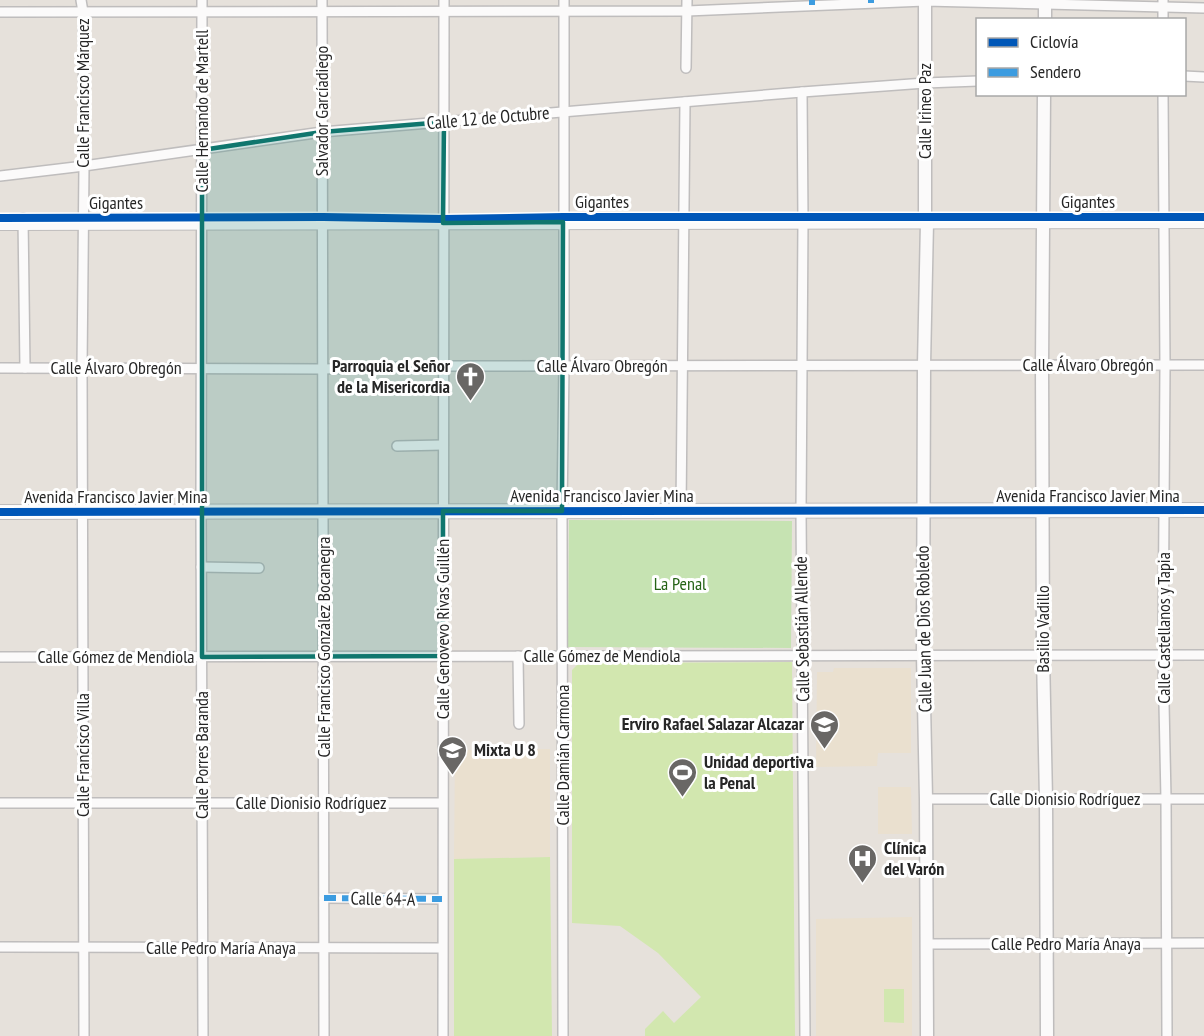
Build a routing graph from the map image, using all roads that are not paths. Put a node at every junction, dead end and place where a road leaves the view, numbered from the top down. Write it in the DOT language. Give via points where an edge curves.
graph roads {
  1 [pos="81,0"];
  2 [pos="202,0"];
  3 [pos="322,0"];
  4 [pos="380,0"];
  5 [pos="444,0"];
  6 [pos="564,0"];
  7 [pos="687,0"];
  8 [pos="925,0"];
  9 [pos="871,1"];
  10 [pos="812,2"];
  11 [pos="1045,2"];
  12 [pos="1163,3"];
  13 [pos="1204,8"];
  14 [pos="322,11"];
  15 [pos="380,11"];
  16 [pos="444,11"];
  17 [pos="564,11"];
  18 [pos="687,11"];
  19 [pos="0,12"];
  20 [pos="83,12"];
  21 [pos="202,12"];
  22 [pos="1044,18"];
  23 [pos="686,68"];
  24 [pos="1186,76"];
  25 [pos="1204,77"];
  26 [pos="976,81"];
  27 [pos="925,83"];
  28 [pos="802,92"];
  29 [pos="1044,96"];
  30 [pos="1163,96"];
  31 [pos="686,102"];
  32 [pos="563,112"];
  33 [pos="444,122"];
  34 [pos="322,132"];
  35 [pos="202,150"];
  36 [pos="84,166"];
  37 [pos="0,176"];
  38 [pos="23,221"];
  39 [pos="685,221"];
  40 [pos="803,221"];
  41 [pos="1044,221"];
  42 [pos="1164,221"];
  43 [pos="1204,221"];
  44 [pos="202,222"];
  45 [pos="323,222"];
  46 [pos="563,222"];
  47 [pos="927,222"];
  48 [pos="0,223"];
  49 [pos="84,223"];
  50 [pos="443,223"];
  51 [pos="924,365"];
  52 [pos="1042,365"];
  53 [pos="1165,365"];
  54 [pos="1204,365"];
  55 [pos="443,366"];
  56 [pos="564,366"];
  57 [pos="682,366"];
  58 [pos="802,366"];
  59 [pos="0,368"];
  60 [pos="25,368"];
  61 [pos="82,368"];
  62 [pos="201,368"];
  63 [pos="323,369"];
  64 [pos="443,445"];
  65 [pos="397,446"];
  66 [pos="1163,510"];
  67 [pos="1204,510"];
  68 [pos="201,511"];
  69 [pos="324,511"];
  70 [pos="443,511"];
  71 [pos="562,511"];
  72 [pos="681,511"];
  73 [pos="801,511"];
  74 [pos="923,511"];
  75 [pos="1043,511"];
  76 [pos="0,512"];
  77 [pos="83,512"];
  78 [pos="201,567"];
  79 [pos="259,568"];
  80 [pos="802,655"];
  81 [pos="923,655"];
  82 [pos="1043,655"];
  83 [pos="1163,655"];
  84 [pos="1204,655"];
  85 [pos="324,656"];
  86 [pos="443,656"];
  87 [pos="518,656"];
  88 [pos="563,656"];
  89 [pos="0,657"];
  90 [pos="82,657"];
  91 [pos="202,657"];
  92 [pos="519,724"];
  93 [pos="926,799"];
  94 [pos="1046,799"];
  95 [pos="1166,799"];
  96 [pos="1204,799"];
  97 [pos="0,802"];
  98 [pos="83,802"];
  99 [pos="324,802"];
  100 [pos="202,803"];
  101 [pos="442,803"];
  102 [pos="324,898"];
  103 [pos="442,899"];
  104 [pos="1047,944"];
  105 [pos="1167,944"];
  106 [pos="1204,944"];
  107 [pos="927,945"];
  108 [pos="0,947"];
  109 [pos="83,948"];
  110 [pos="203,948"];
  111 [pos="324,948"];
  112 [pos="442,948"];
  113 [pos="84,1036"];
  114 [pos="203,1036"];
  115 [pos="324,1036"];
  116 [pos="443,1036"];
  117 [pos="563,1036"];
  118 [pos="805,1036"];
  119 [pos="927,1036"];
  120 [pos="1047,1036"];
  121 [pos="1167,1036"];
  1 -- 20 [label="street, Calle Francisco Márquez"];
  2 -- 21 [label="street, Calle Hernando de Martell"];
  3 -- 14 [label="street, Salvador Garcíadiego"];
  4 -- 15 [label="street"];
  5 -- 16 [label="street, Calle Genovevo Rivas Guillén"];
  6 -- 17 [label="street, Calle Damián Carmona"];
  7 -- 18 [label="street"];
  8 -- 9 [label="street"];
  8 -- 11 [label="street"];
  8 -- 27 [label="street, Calle Irineo Paz"];
  9 -- 10 [label="street"];
  10 -- 18 [label="street"];
  11 -- 12 [label="street"];
  11 -- 22 [label="street"];
  12 -- 13 [label="street"];
  14 -- 15 [label="street"];
  14 -- 21 [label="street"];
  14 -- 34 [label="street, Salvador Garcíadiego"];
  15 -- 16 [label="street"];
  16 -- 17 [label="street"];
  16 -- 33 [label="street, Calle Genovevo Rivas Guillén"];
  17 -- 18 [label="street"];
  17 -- 32 [label="street, Calle Damián Carmona"];
  18 -- 23 [label="street"];
  19 -- 20 [label="street"];
  20 -- 21 [label="street"];
  20 -- 36 [label="street, Calle Francisco Márquez"];
  21 -- 35 [label="street, Calle Hernando de Martell"];
  24 -- 25 [label="street"];
  26 -- 27 [label="street, Calle 12 de Octubre"];
  27 -- 28 [label="street, Calle 12 de Octubre"];
  27 -- 47 [label="street, Calle Irineo Paz"];
  28 -- 31 [label="street, Calle 12 de Octubre"];
  28 -- 40 [label="street, Calle Sebastián Allende"];
  29 -- 41 [label="street, Basilio Vadillo"];
  30 -- 42 [label="street, Calle Castellanos y Tapia"];
  31 -- 32 [label="street, Calle 12 de Octubre"];
  31 -- 39 [label="street"];
  32 -- 33 [label="street, Calle 12 de Octubre"];
  32 -- 46 [label="street, Calle Damián Carmona"];
  33 -- 34 [label="street, Calle 12 de Octubre"];
  33 -- 50 [label="street, Calle Genovevo Rivas Guillén"];
  34 -- 35 [label="street, Calle 12 de Octubre"];
  34 -- 45 [label="street, Salvador Garcíadiego"];
  35 -- 36 [label="street, Calle 12 de Octubre"];
  35 -- 44 [label="street, Calle Hernando de Martell"];
  36 -- 37 [label="street, Calle 12 de Octubre"];
  36 -- 49 [label="street, Calle Francisco Márquez"];
  38 -- 48 [label="main road"];
  38 -- 49 [label="main road"];
  38 -- 60 [label="street"];
  39 -- 40 [label="main road"];
  39 -- 46 [label="main road"];
  39 -- 57 [label="street"];
  40 -- 47 [label="main road"];
  40 -- 58 [label="street, Calle Sebastián Allende"];
  41 -- 42 [label="main road"];
  41 -- 47 [label="main road"];
  41 -- 52 [label="street, Basilio Vadillo"];
  42 -- 43 [label="main road"];
  42 -- 53 [label="street, Calle Castellanos y Tapia"];
  44 -- 45 [label="main road"];
  44 -- 49 [label="main road"];
  44 -- 62 [label="street, Calle Porres Baranda"];
  45 -- 50 [label="main road"];
  45 -- 63 [label="street, Calle Francisco González Bocanegra"];
  46 -- 50 [label="main road"];
  46 -- 56 [label="street, Calle Damián Carmona"];
  47 -- 51 [label="street, Calle Juan de Dios Robledo"];
  49 -- 61 [label="street, Calle Francisco Villa"];
  50 -- 55 [label="street, Calle Genovevo Rivas Guillén"];
  51 -- 52 [label="street, Calle Álvaro Obregón"];
  51 -- 58 [label="street, Calle Álvaro Obregón"];
  51 -- 74 [label="street, Calle Juan de Dios Robledo"];
  52 -- 53 [label="street, Calle Álvaro Obregón"];
  52 -- 75 [label="street, Basilio Vadillo"];
  53 -- 54 [label="street, Calle Álvaro Obregón"];
  53 -- 66 [label="street, Calle Castellanos y Tapia"];
  55 -- 56 [label="street, Calle Álvaro Obregón"];
  55 -- 63 [label="street, Calle Álvaro Obregón"];
  55 -- 64 [label="street, Calle Genovevo Rivas Guillén"];
  56 -- 57 [label="street, Calle Álvaro Obregón"];
  56 -- 71 [label="street, Calle Damián Carmona"];
  57 -- 58 [label="street, Calle Álvaro Obregón"];
  57 -- 72 [label="street"];
  58 -- 73 [label="street, Calle Sebastián Allende"];
  59 -- 60 [label="street, Calle Álvaro Obregón"];
  60 -- 61 [label="street, Calle Álvaro Obregón"];
  61 -- 62 [label="street, Calle Álvaro Obregón"];
  61 -- 77 [label="street, Calle Francisco Villa"];
  62 -- 63 [label="street, Calle Álvaro Obregón"];
  62 -- 68 [label="street, Calle Porres Baranda"];
  63 -- 69 [label="street, Calle Francisco González Bocanegra"];
  64 -- 65 [label="street"];
  64 -- 70 [label="street, Calle Genovevo Rivas Guillén"];
  66 -- 67 [label="main road, Avenida Francisco Javier Mina"];
  66 -- 75 [label="main road, Avenida Francisco Javier Mina"];
  66 -- 83 [label="street, Calle Castellanos y Tapia"];
  68 -- 69 [label="main road, Avenida Francisco Javier Mina"];
  68 -- 77 [label="main road, Avenida Francisco Javier Mina"];
  68 -- 78 [label="street, Calle Porres Baranda"];
  69 -- 70 [label="main road, Avenida Francisco Javier Mina"];
  69 -- 85 [label="street, Calle Francisco González Bocanegra"];
  70 -- 71 [label="main road, Avenida Francisco Javier Mina"];
  70 -- 86 [label="street, Calle Genovevo Rivas Guillén"];
  71 -- 72 [label="main road, Avenida Francisco Javier Mina"];
  71 -- 88 [label="street, Calle Damián Carmona"];
  72 -- 73 [label="main road, Avenida Francisco Javier Mina"];
  73 -- 74 [label="main road, Avenida Francisco Javier Mina"];
  73 -- 80 [label="street, Calle Sebastián Allende"];
  74 -- 75 [label="main road, Avenida Francisco Javier Mina"];
  74 -- 81 [label="street, Calle Juan de Dios Robledo"];
  75 -- 82 [label="street, Basilio Vadillo"];
  76 -- 77 [label="main road, Avenida Francisco Javier Mina"];
  77 -- 90 [label="street, Calle Francisco Villa"];
  78 -- 79 [label="street"];
  78 -- 91 [label="street, Calle Porres Baranda"];
  80 -- 81 [label="street, Calle Gómez de Mendiola"];
  80 -- 88 [label="street, Calle Gómez de Mendiola"];
  80 -- 118 [label="street, Calle Sebastián Allende"];
  81 -- 82 [label="street, Calle Gómez de Mendiola"];
  81 -- 93 [label="street, Calle Juan de Dios Robledo"];
  82 -- 83 [label="street, Calle Gómez de Mendiola"];
  82 -- 94 [label="street, Basilio Vadillo"];
  83 -- 84 [label="street, Calle Gómez de Mendiola"];
  83 -- 95 [label="street, Calle Castellanos y Tapia"];
  85 -- 86 [label="street, Calle Gómez de Mendiola"];
  85 -- 91 [label="street, Calle Gómez de Mendiola"];
  85 -- 99 [label="street, Calle Francisco González Bocanegra"];
  86 -- 87 [label="street, Calle Gómez de Mendiola"];
  86 -- 101 [label="street, Calle Genovevo Rivas Guillén"];
  87 -- 88 [label="street, Calle Gómez de Mendiola"];
  87 -- 92 [label="street"];
  88 -- 117 [label="street, Calle Damián Carmona"];
  89 -- 90 [label="street, Calle Gómez de Mendiola"];
  90 -- 91 [label="street, Calle Gómez de Mendiola"];
  90 -- 98 [label="street, Calle Francisco Villa"];
  91 -- 100 [label="street, Calle Porres Baranda"];
  93 -- 94 [label="street, Calle Dionisio Rodríguez"];
  93 -- 107 [label="street, Calle Juan de Dios Robledo"];
  94 -- 95 [label="street, Calle Dionisio Rodríguez"];
  94 -- 104 [label="street, Basilio Vadillo"];
  95 -- 96 [label="street, Calle Dionisio Rodríguez"];
  95 -- 105 [label="street, Calle Castellanos y Tapia"];
  97 -- 98 [label="street, Calle Dionisio Rodríguez"];
  98 -- 100 [label="street, Calle Dionisio Rodríguez"];
  98 -- 109 [label="street, Calle Francisco Villa"];
  99 -- 100 [label="street, Calle Dionisio Rodríguez"];
  99 -- 101 [label="street, Calle Dionisio Rodríguez"];
  99 -- 102 [label="street, Calle Francisco González Bocanegra"];
  100 -- 110 [label="street, Calle Porres Baranda"];
  101 -- 103 [label="street, Calle Genovevo Rivas Guillén"];
  102 -- 103 [label="street, Calle 64-A"];
  102 -- 111 [label="street, Calle Francisco González Bocanegra"];
  103 -- 112 [label="street, Calle Genovevo Rivas Guillén"];
  104 -- 105 [label="street, Calle Pedro María Anaya"];
  104 -- 107 [label="street, Calle Pedro María Anaya"];
  104 -- 120 [label="street, Basilio Vadillo"];
  105 -- 106 [label="street, Calle Pedro María Anaya"];
  105 -- 121 [label="street, Calle Castellanos y Tapia"];
  107 -- 119 [label="street, Calle Juan de Dios Robledo"];
  108 -- 109 [label="street, Calle Pedro María Anaya"];
  109 -- 110 [label="street, Calle Pedro María Anaya"];
  109 -- 113 [label="street, Calle Francisco Villa"];
  110 -- 111 [label="street, Calle Pedro María Anaya"];
  110 -- 114 [label="street, Calle Porres Baranda"];
  111 -- 112 [label="street, Calle Pedro María Anaya"];
  111 -- 115 [label="street, Calle Francisco González Bocanegra"];
  112 -- 116 [label="street, Calle Genovevo Rivas Guillén"];
}
